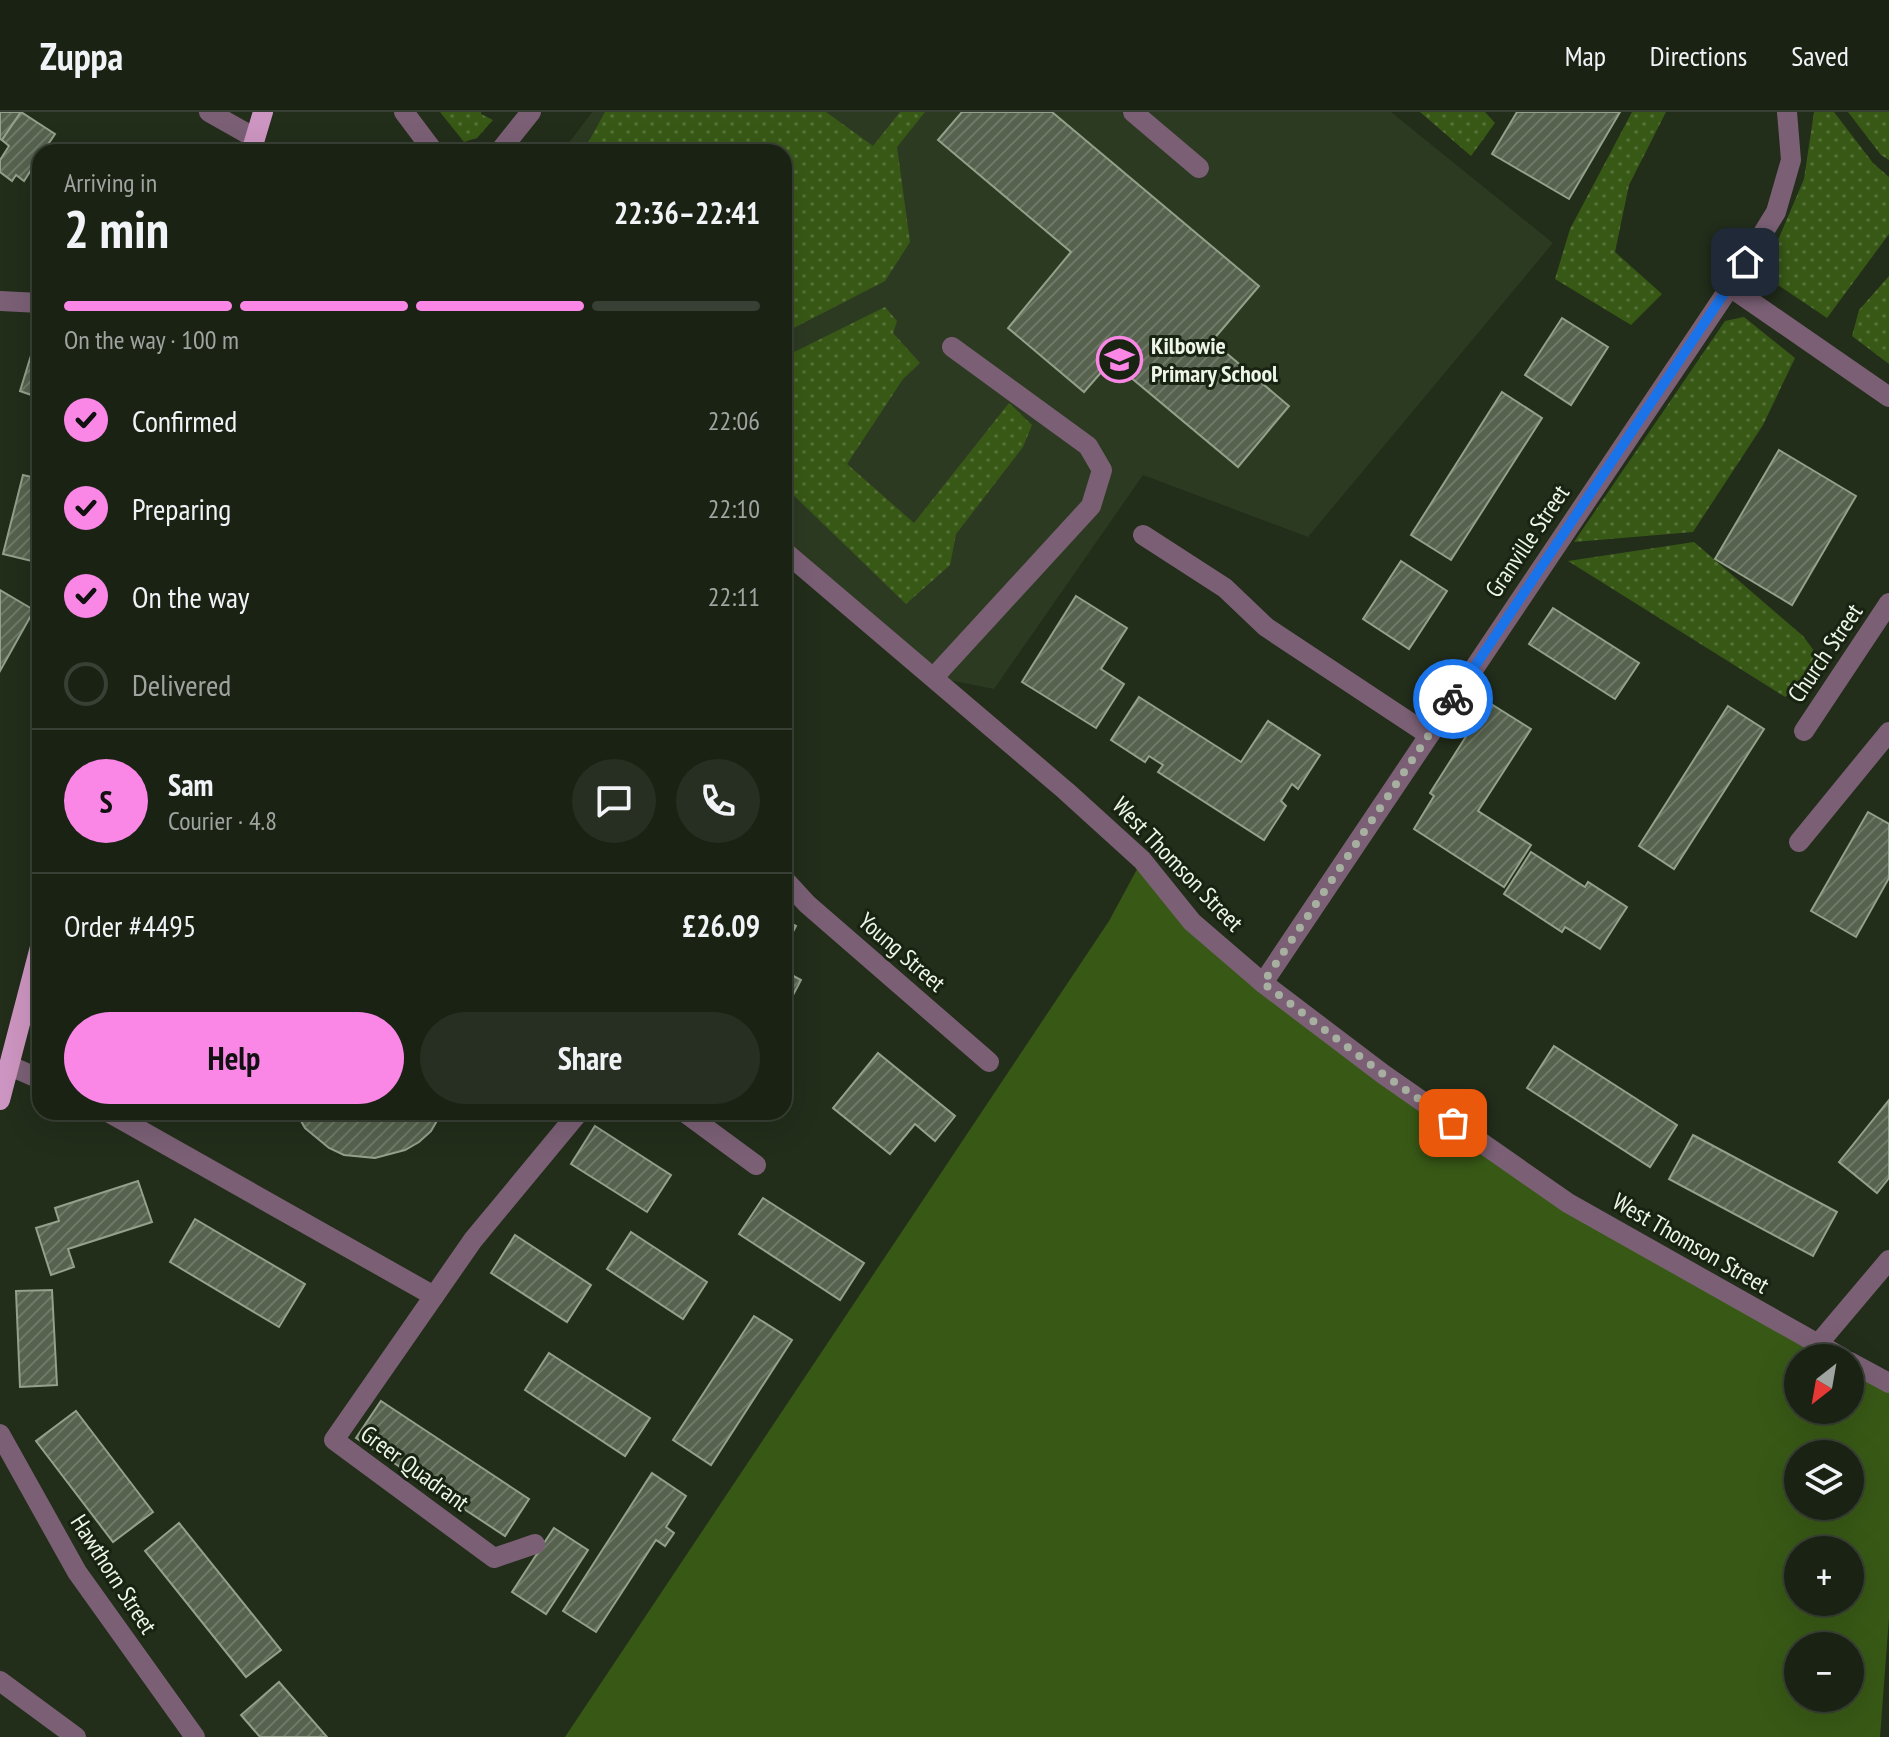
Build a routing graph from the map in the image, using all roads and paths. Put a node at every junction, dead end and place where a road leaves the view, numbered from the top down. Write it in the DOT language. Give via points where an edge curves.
graph roads {
  1 [pos="209,112"];
  2 [pos="263,112"];
  3 [pos="404,112"];
  4 [pos="531,112"];
  5 [pos="1133,112"];
  6 [pos="1787,112"];
  7 [pos="252,144"];
  8 [pos="253,144"];
  9 [pos="428,144"];
  10 [pos="505,144"];
  11 [pos="1199,168"];
  12 [pos="1730,287"];
  13 [pos="0,301"];
  14 [pos="32,303"];
  15 [pos="952,347"];
  16 [pos="1889,397"];
  17 [pos="1143,535"];
  18 [pos="792,558"];
  19 [pos="1889,603"];
  20 [pos="934,677"];
  21 [pos="1804,731"];
  22 [pos="1889,732"];
  23 [pos="1429,735"];
  24 [pos="1799,842"];
  25 [pos="792,888"];
  26 [pos="32,977"];
  27 [pos="1263,983"];
  28 [pos="989,1062"];
  29 [pos="32,1080"];
  30 [pos="4,1083"];
  31 [pos="122,1120"];
  32 [pos="572,1120"];
  33 [pos="695,1120"];
  34 [pos="756,1165"];
  35 [pos="1889,1260"];
  36 [pos="434,1296"];
  37 [pos="1818,1344"];
  38 [pos="1864,1370"];
  39 [pos="1889,1383"];
  40 [pos="0,1434"];
  41 [pos="535,1544"];
  42 [pos="0,1681"];
  43 [pos="76,1737"];
  44 [pos="195,1737"];
  1 -- 7 [label="street"];
  2 -- 8 [label="main road"];
  3 -- 9 [label="street"];
  4 -- 10 [label="street"];
  5 -- 11 [label="street"];
  6 -- 12 [label="street, Granville Street" via="1791,160 1776,212"];
  12 -- 16 [label="street"];
  12 -- 23 [label="street, Granville Street"];
  13 -- 14 [label="street"];
  15 -- 20 [label="street" via="1088,446 1102,470 1091,506"];
  17 -- 23 [label="street" via="1225,588 1266,627"];
  18 -- 20 [label="street, West Thomson Street"];
  19 -- 21 [label="street, Church Street"];
  20 -- 27 [label="street, West Thomson Street" via="1142,860 1192,922"];
  22 -- 24 [label="street"];
  23 -- 27 [label="street, Granville Street"];
  25 -- 28 [label="street, Young Street"];
  26 -- 30 [label="main road"];
  27 -- 37 [label="street, West Thomson Street" via="1568,1203"];
  29 -- 30 [label="street"];
  31 -- 36 [label="street"];
  32 -- 36 [label="street, Greer Quadrant"];
  33 -- 34 [label="street"];
  35 -- 37 [label="street"];
  36 -- 41 [label="street, Greer Quadrant" via="334,1440 494,1558"];
  38 -- 39 [label="street"];
  40 -- 44 [label="street, Hawthorn Street" via="77,1572"];
  42 -- 43 [label="street"];
}
